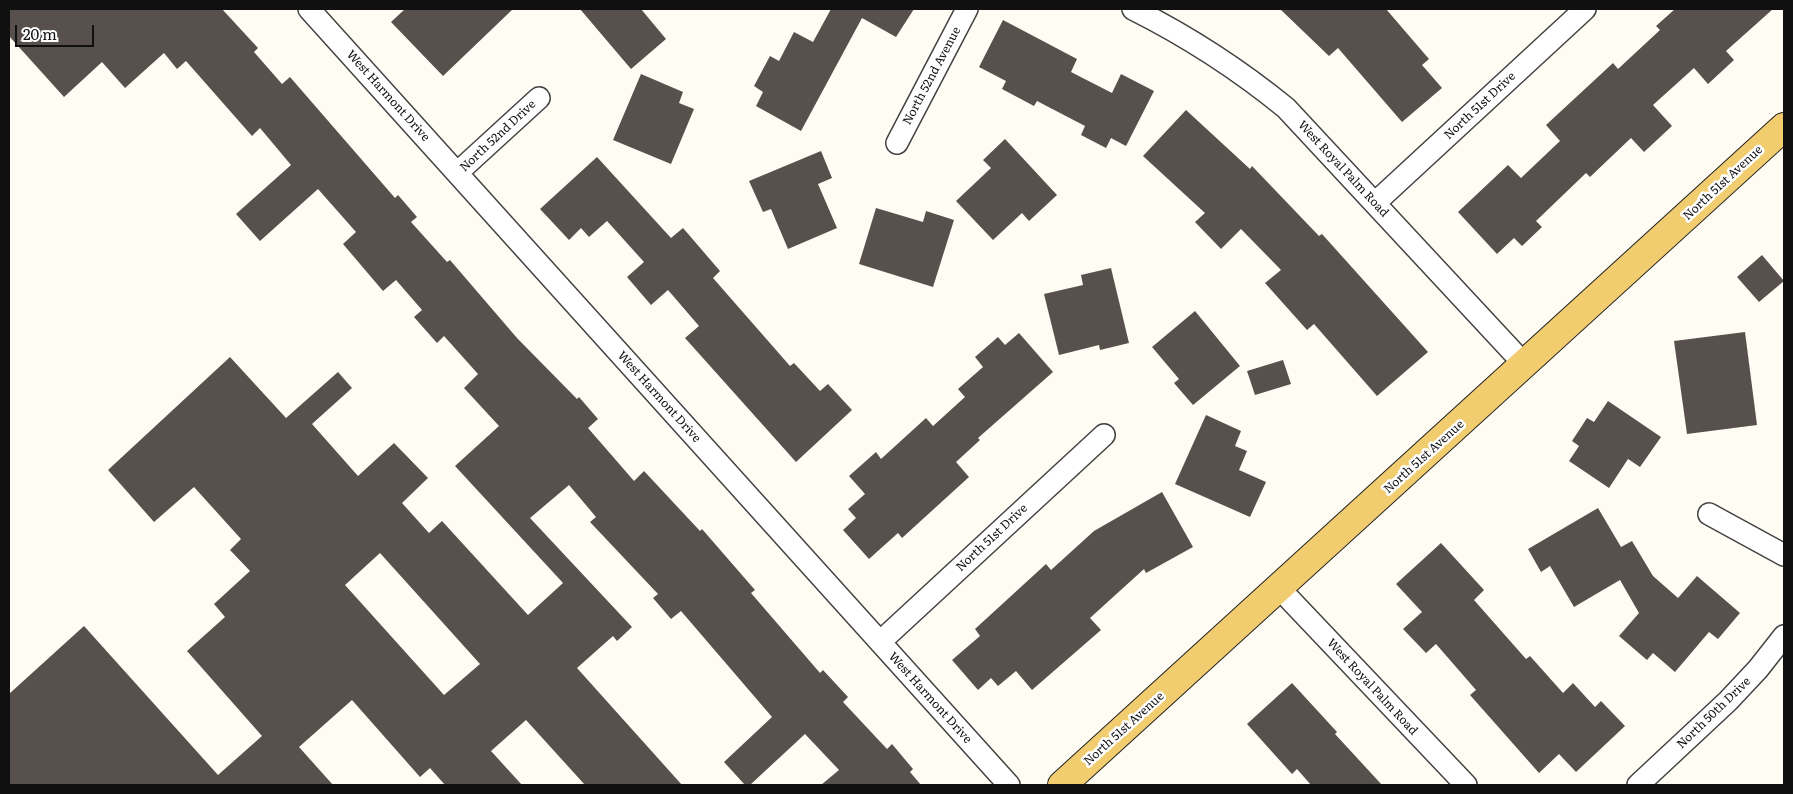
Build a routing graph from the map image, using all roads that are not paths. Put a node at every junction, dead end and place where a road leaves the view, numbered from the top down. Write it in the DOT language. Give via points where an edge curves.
graph roads {
  1 [pos="309,9"];
  2 [pos="968,9"];
  3 [pos="1133,9"];
  4 [pos="1585,9"];
  5 [pos="539,98"];
  6 [pos="1784,127"];
  7 [pos="897,143"];
  8 [pos="457,174"];
  9 [pos="1376,203"];
  10 [pos="1525,365"];
  11 [pos="1104,435"];
  12 [pos="1709,514"];
  13 [pos="1784,556"];
  14 [pos="1279,588"];
  15 [pos="1784,636"];
  16 [pos="880,642"];
  17 [pos="1009,785"];
  18 [pos="1062,785"];
  19 [pos="1466,785"];
  20 [pos="1638,785"];
  1 -- 8 [label="street, West Harmont Drive"];
  2 -- 7 [label="street, North 52nd Avenue"];
  3 -- 9 [label="street, West Royal Palm Road" via="1197,42 1242,72 1286,108"];
  4 -- 9 [label="street, North 51st Drive"];
  5 -- 8 [label="street, North 52nd Drive"];
  6 -- 10 [label="main road, North 51st Avenue"];
  8 -- 16 [label="street, West Harmont Drive"];
  9 -- 10 [label="street, West Royal Palm Road"];
  10 -- 14 [label="main road, North 51st Avenue"];
  11 -- 16 [label="street, North 51st Drive"];
  12 -- 13 [label="street"];
  14 -- 18 [label="main road, North 51st Avenue"];
  14 -- 19 [label="street, West Royal Palm Road"];
  15 -- 20 [label="street, North 50th Drive" via="1734,694"];
  16 -- 17 [label="street, West Harmont Drive"];
}
